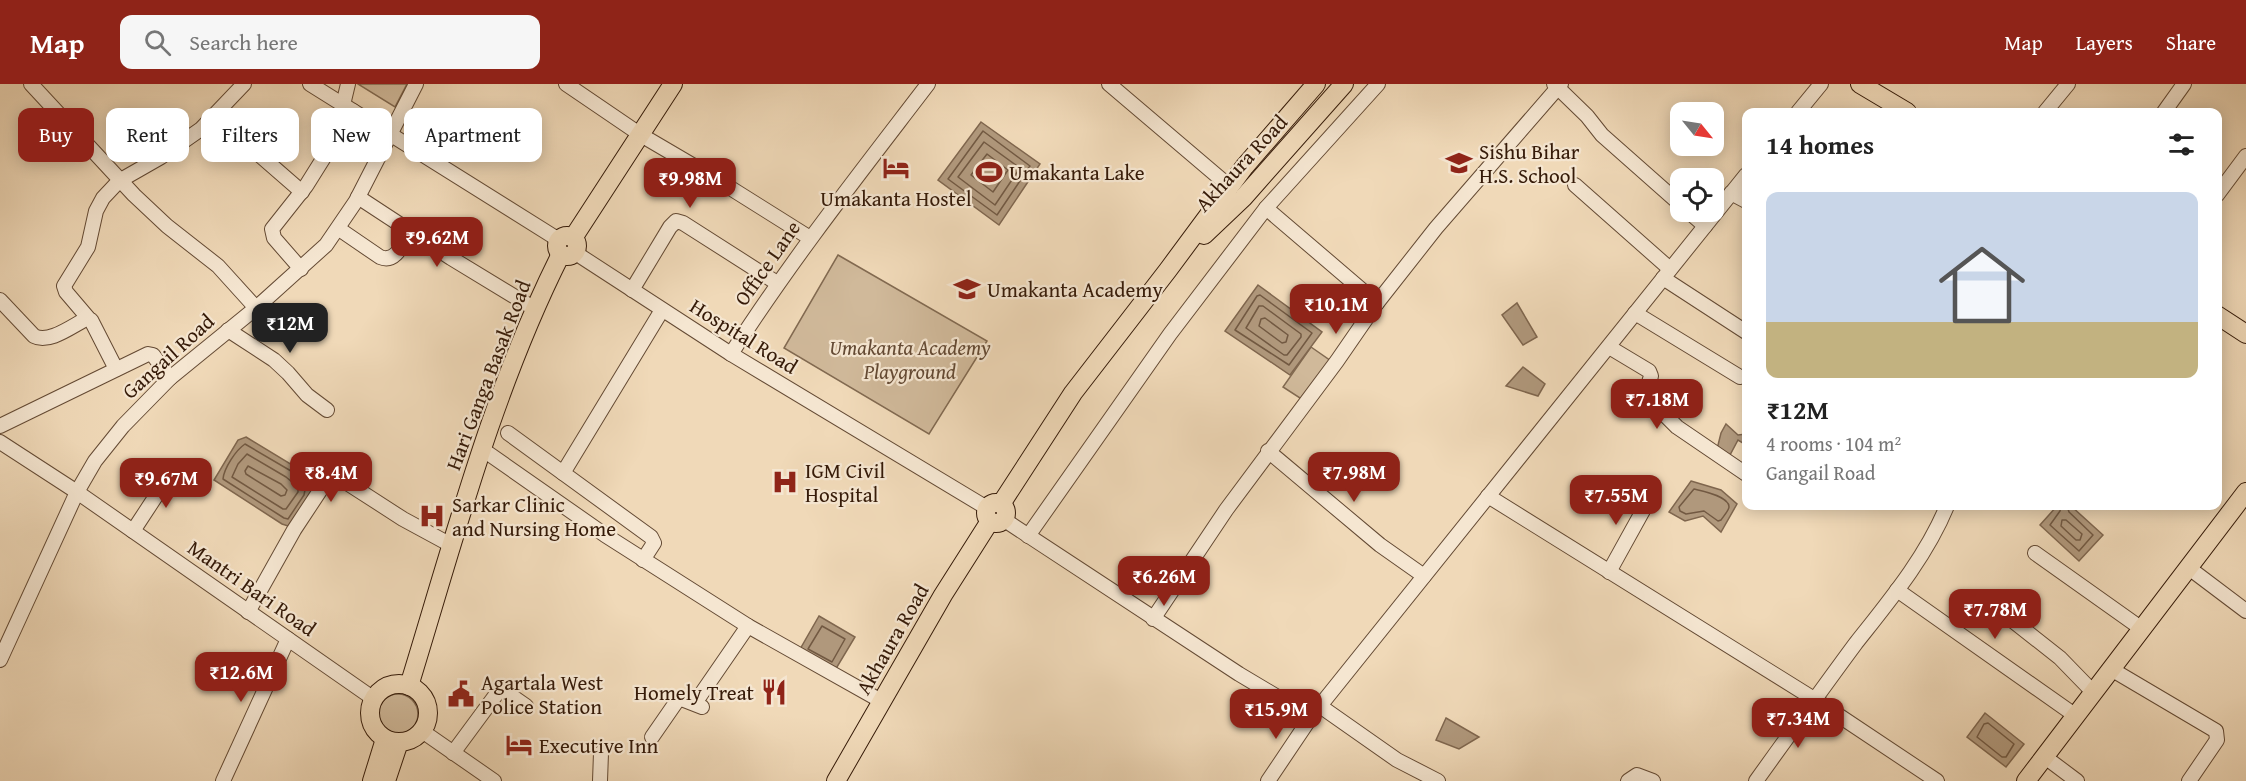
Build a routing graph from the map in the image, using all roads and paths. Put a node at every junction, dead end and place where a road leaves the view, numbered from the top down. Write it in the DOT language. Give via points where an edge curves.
graph roads {
  1 [pos="31,84"];
  2 [pos="244,84"];
  3 [pos="310,84"];
  4 [pos="348,84"];
  5 [pos="416,84"];
  6 [pos="566,84"];
  7 [pos="674,84"];
  8 [pos="928,84"];
  9 [pos="1109,84"];
  10 [pos="1316,84"];
  11 [pos="1328,84"];
  12 [pos="1344,84"];
  13 [pos="1378,84"];
  14 [pos="1821,84"];
  15 [pos="1860,84"];
  16 [pos="2068,84"];
  17 [pos="2184,84"];
  18 [pos="1557,85"];
  19 [pos="348,108"];
  20 [pos="1801,108"];
  21 [pos="1900,108"];
  22 [pos="2048,108"];
  23 [pos="2167,108"];
  24 [pos="392,130"];
  25 [pos="392,135"];
  26 [pos="641,135"];
  27 [pos="2246,156"];
  28 [pos="268,162"];
  29 [pos="318,162"];
  30 [pos="376,162"];
  31 [pos="1742,180"];
  32 [pos="120,181"];
  33 [pos="1575,185"];
  34 [pos="1229,186"];
  35 [pos="2222,188"];
  36 [pos="302,192"];
  37 [pos="1731,193"];
  38 [pos="1670,195"];
  39 [pos="358,197"];
  40 [pos="1742,199"];
  41 [pos="1266,208"];
  42 [pos="1700,222"];
  43 [pos="1705,226"];
  44 [pos="339,229"];
  45 [pos="410,231"];
  46 [pos="810,238"];
  47 [pos="567,246"];
  48 [pos="301,268"];
  49 [pos="1168,270"];
  50 [pos="1666,273"];
  51 [pos="777,284"];
  52 [pos="632,290"];
  53 [pos="0,300"];
  54 [pos="1377,303"];
  55 [pos="256,308"];
  56 [pos="535,309"];
  57 [pos="662,310"];
  58 [pos="1635,313"];
  59 [pos="2222,318"];
  60 [pos="89,319"];
  61 [pos="1742,329"];
  62 [pos="228,330"];
  63 [pos="2245,330"];
  64 [pos="1609,347"];
  65 [pos="731,354"];
  66 [pos="116,369"];
  67 [pos="1740,377"];
  68 [pos="170,378"];
  69 [pos="327,410"];
  70 [pos="0,426"];
  71 [pos="508,433"];
  72 [pos="0,442"];
  73 [pos="482,449"];
  74 [pos="1268,451"];
  75 [pos="173,470"];
  76 [pos="1742,471"];
  77 [pos="563,473"];
  78 [pos="77,492"];
  79 [pos="2246,492"];
  80 [pos="1488,496"];
  81 [pos="1650,496"];
  82 [pos="1945,510"];
  83 [pos="995,513"];
  84 [pos="133,531"];
  85 [pos="1028,536"];
  86 [pos="451,546"];
  87 [pos="2035,553"];
  88 [pos="644,560"];
  89 [pos="2188,568"];
  90 [pos="1609,572"];
  91 [pos="1424,576"];
  92 [pos="1897,590"];
  93 [pos="1994,606"];
  94 [pos="2246,611"];
  95 [pos="248,612"];
  96 [pos="1153,619"];
  97 [pos="747,626"];
  98 [pos="2142,629"];
  99 [pos="288,639"];
  100 [pos="0,660"];
  101 [pos="2111,669"];
  102 [pos="409,686"];
  103 [pos="2094,693"];
  104 [pos="374,699"];
  105 [pos="1814,699"];
  106 [pos="883,702"];
  107 [pos="526,706"];
  108 [pos="1315,711"];
  109 [pos="2076,716"];
  110 [pos="422,731"];
  111 [pos="652,737"];
  112 [pos="392,740"];
  113 [pos="453,753"];
  114 [pos="601,753"];
  115 [pos="2045,757"];
  116 [pos="838,780"];
  117 [pos="223,781"];
  118 [pos="372,781"];
  119 [pos="386,781"];
  120 [pos="494,781"];
  121 [pos="600,781"];
  122 [pos="1268,781"];
  123 [pos="1438,781"];
  124 [pos="1628,781"];
  125 [pos="1653,781"];
  126 [pos="1756,781"];
  127 [pos="1936,781"];
  128 [pos="2026,781"];
  129 [pos="2077,781"];
  130 [pos="2189,781"];
  1 -- 32 [label="street"];
  2 -- 32 [label="street" via="201,129"];
  3 -- 19 [label="street, Hospital Road"];
  4 -- 19 [label="street"];
  5 -- 24 [label="street, Gangail Road"];
  6 -- 26 [label="street"];
  7 -- 26 [label="main road, Hari Ganga Basak Road"];
  8 -- 46 [label="street, Office Lane"];
  9 -- 34 [label="street"];
  10 -- 34 [label="main road, Akhaura Road"];
  11 -- 49 [label="main road"];
  12 -- 49 [label="main road, Akhaura Road" via="1243,198"];
  13 -- 41 [label="street"];
  14 -- 20 [label="street"];
  15 -- 21 [label="main road"];
  16 -- 22 [label="street"];
  17 -- 23 [label="street"];
  18 -- 38 [label="street" via="1602,135"];
  18 -- 54 [label="street"];
  25 -- 47 [label="street, Hospital Road"];
  26 -- 46 [label="street"];
  26 -- 47 [label="main road, Hari Ganga Basak Road"];
  27 -- 35 [label="street"];
  28 -- 36 [label="street"];
  29 -- 36 [label="street"];
  30 -- 39 [label="street, Gangail Road"];
  31 -- 37 [label="street"];
  32 -- 55 [label="street" via="167,226 218,266"];
  32 -- 60 [label="street" via="99,204 88,246 64,286"];
  33 -- 50 [label="street"];
  34 -- 49 [label="main road, Akhaura Road"];
  36 -- 48 [label="street" via="271,232"];
  37 -- 40 [label="street"];
  37 -- 43 [label="street"];
  39 -- 44 [label="street, Gangail Road"];
  39 -- 45 [label="street"];
  41 -- 54 [label="street"];
  41 -- 85 [label="street" via="1170,334"];
  42 -- 43 [label="street"];
  43 -- 50 [label="street"];
  44 -- 45 [label="street" via="387,260"];
  44 -- 48 [label="street, Gangail Road"];
  45 -- 56 [label="street"];
  46 -- 51 [label="street, Office Lane"];
  47 -- 52 [label="street, Hospital Road"];
  47 -- 56 [label="main road, Hari Ganga Basak Road"];
  48 -- 55 [label="street, Gangail Road"];
  49 -- 83 [label="main road, Akhaura Road" via="1073,393"];
  50 -- 58 [label="street"];
  50 -- 61 [label="street"];
  51 -- 52 [label="street" via="676,221"];
  51 -- 65 [label="street, Office Lane"];
  52 -- 57 [label="street, Hospital Road"];
  53 -- 60 [label="street" via="37,338 49,337"];
  54 -- 74 [label="street"];
  55 -- 62 [label="street, Gangail Road"];
  56 -- 73 [label="main road, Hari Ganga Basak Road"];
  57 -- 65 [label="street, Hospital Road"];
  57 -- 77 [label="street"];
  58 -- 64 [label="street"];
  58 -- 67 [label="street"];
  59 -- 63 [label="main road"];
  60 -- 66 [label="street"];
  62 -- 68 [label="street, Gangail Road"];
  62 -- 69 [label="street" via="274,360"];
  64 -- 76 [label="street" via="1649,371 1645,395 1677,427"];
  64 -- 80 [label="street"];
  65 -- 83 [label="street, Hospital Road"];
  66 -- 68 [label="street" via="151,354"];
  66 -- 70 [label="street"];
  68 -- 78 [label="street, Gangail Road" via="123,426"];
  71 -- 77 [label="street"];
  72 -- 78 [label="street, Mantri Bari Road"];
  73 -- 86 [label="main road, Hari Ganga Basak Road"];
  73 -- 88 [label="street"];
  74 -- 91 [label="street" via="1380,545"];
  74 -- 96 [label="street"];
  75 -- 84 [label="street"];
  77 -- 88 [label="street" via="651,537 654,543"];
  78 -- 84 [label="street, Mantri Bari Road"];
  78 -- 100 [label="street, Gangail Road"];
  79 -- 89 [label="main road"];
  80 -- 90 [label="street"];
  80 -- 91 [label="street"];
  81 -- 90 [label="street"];
  82 -- 92 [label="street" via="1924,552"];
  83 -- 85 [label="street, Hospital Road"];
  83 -- 106 [label="main road, Akhaura Road"];
  84 -- 95 [label="street, Mantri Bari Road"];
  85 -- 96 [label="street, Hospital Road"];
  86 -- 95 [label="street" via="331,477 294,530"];
  86 -- 102 [label="main road, Hari Ganga Basak Road"];
  87 -- 98 [label="street"];
  88 -- 97 [label="street"];
  89 -- 94 [label="street"];
  89 -- 98 [label="main road"];
  90 -- 105 [label="street"];
  91 -- 108 [label="street"];
  92 -- 105 [label="street"];
  92 -- 109 [label="street"];
  93 -- 103 [label="street" via="2060,658"];
  95 -- 99 [label="street, Mantri Bari Road"];
  96 -- 108 [label="street, Hospital Road" via="1239,674"];
  97 -- 106 [label="street"];
  97 -- 111 [label="street" via="698,705 679,698"];
  98 -- 101 [label="main road"];
  99 -- 104 [label="street, Mantri Bari Road"];
  99 -- 117 [label="street"];
  101 -- 103 [label="main road"];
  101 -- 130 [label="street" via="2216,731 2217,740"];
  102 -- 104 [label="main road" via="393,685"];
  102 -- 110 [label="main road" via="417,690 427,705"];
  103 -- 109 [label="main road"];
  104 -- 112 [label="main road" via="371,721 379,734"];
  105 -- 126 [label="street"];
  105 -- 127 [label="street"];
  106 -- 116 [label="main road, Akhaura Road"];
  107 -- 113 [label="street" via="503,690 498,692"];
  108 -- 122 [label="street"];
  108 -- 123 [label="street, Hospital Road"];
  109 -- 115 [label="main road"];
  110 -- 112 [label="main road" via="407,741"];
  110 -- 113 [label="street"];
  112 -- 118 [label="main road"];
  112 -- 119 [label="main road"];
  113 -- 120 [label="street"];
  114 -- 121 [label="street"];
  115 -- 128 [label="main road"];
  115 -- 129 [label="street"];
  124 -- 125 [label="street" via="1637,775"];
}
